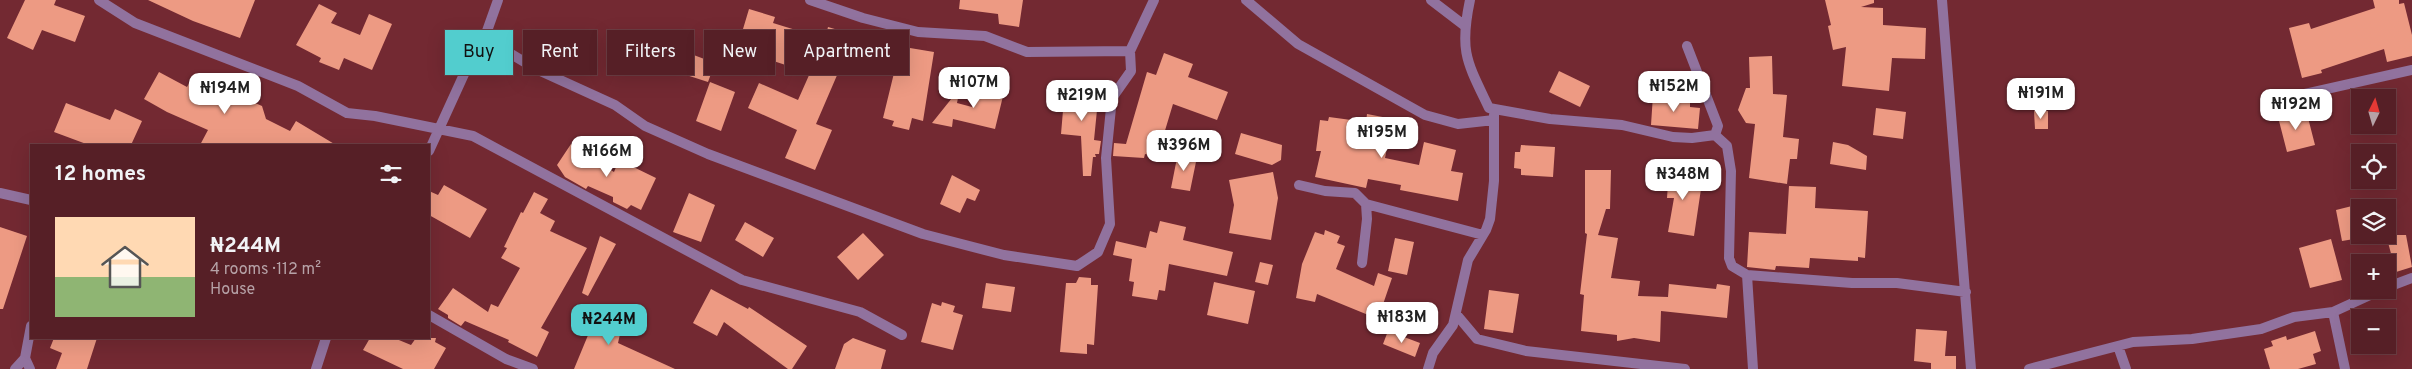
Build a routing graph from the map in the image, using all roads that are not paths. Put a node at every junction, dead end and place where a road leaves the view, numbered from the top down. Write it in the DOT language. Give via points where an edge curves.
graph roads {
  1 [pos="99,0"];
  2 [pos="498,0"];
  3 [pos="810,0"];
  4 [pos="1154,0"];
  5 [pos="1246,0"];
  6 [pos="1431,0"];
  7 [pos="1470,0"];
  8 [pos="1942,0"];
  9 [pos="1465,26"];
  10 [pos="487,30"];
  11 [pos="1687,46"];
  12 [pos="1130,52"];
  13 [pos="513,55"];
  14 [pos="2412,70"];
  15 [pos="464,75"];
  16 [pos="2282,99"];
  17 [pos="1494,114"];
  18 [pos="439,129"];
  19 [pos="1715,134"];
  20 [pos="430,149"];
  21 [pos="1299,185"];
  22 [pos="0,193"];
  23 [pos="30,200"];
  24 [pos="1366,204"];
  25 [pos="1483,235"];
  26 [pos="1362,264"];
  27 [pos="1748,275"];
  28 [pos="2412,278"];
  29 [pos="2396,284"];
  30 [pos="1966,292"];
  31 [pos="2361,299"];
  32 [pos="2333,312"];
  33 [pos="1456,314"];
  34 [pos="430,316"];
  35 [pos="30,331"];
  36 [pos="902,334"];
  37 [pos="326,339"];
  38 [pos="2118,346"];
  39 [pos="25,358"];
  40 [pos="14,369"];
  41 [pos="30,369"];
  42 [pos="316,369"];
  43 [pos="533,369"];
  44 [pos="1428,369"];
  45 [pos="1685,369"];
  46 [pos="1753,369"];
  47 [pos="1971,369"];
  48 [pos="2029,369"];
  49 [pos="2126,369"];
  50 [pos="2345,369"];
  1 -- 18 [label="street" via="135,23 298,86 347,113"];
  2 -- 10 [label="street"];
  3 -- 12 [label="street" via="918,32 985,36 1027,52"];
  4 -- 12 [label="street"];
  5 -- 17 [label="street" via="1298,44 1425,115 1458,124"];
  6 -- 9 [label="street"];
  7 -- 9 [label="street"];
  8 -- 30 [label="street"];
  9 -- 17 [label="street" via="1464,43 1469,65"];
  11 -- 19 [label="street" via="1718,126"];
  12 -- 13 [label="street" via="1131,71 1112,98 1106,158 1110,224 1098,252 1076,266 1004,255 923,234 708,154 645,126 615,105"];
  14 -- 16 [label="street"];
  15 -- 18 [label="street"];
  17 -- 19 [label="street" via="1622,125 1673,137"];
  17 -- 25 [label="street" via="1494,181 1490,219"];
  18 -- 20 [label="street"];
  18 -- 36 [label="street" via="473,136 742,280 860,312"];
  19 -- 27 [label="street" via="1727,146 1731,172 1729,258 1732,266"];
  21 -- 24 [label="street" via="1355,193"];
  22 -- 23 [label="street"];
  24 -- 25 [label="street"];
  24 -- 26 [label="street"];
  25 -- 33 [label="street" via="1468,260"];
  27 -- 30 [label="street" via="1897,283"];
  27 -- 46 [label="street"];
  28 -- 29 [label="street"];
  30 -- 47 [label="street"];
  31 -- 32 [label="street"];
  32 -- 38 [label="street" via="2294,317 2261,329"];
  32 -- 50 [label="street"];
  33 -- 44 [label="street" via="1453,325 1433,353"];
  33 -- 45 [label="street" via="1477,339 1526,351"];
  34 -- 43 [label="street" via="506,359"];
  35 -- 39 [label="street"];
  37 -- 42 [label="street"];
  38 -- 48 [label="street"];
  38 -- 49 [label="street"];
  39 -- 40 [label="street"];
  39 -- 41 [label="street"];
}
